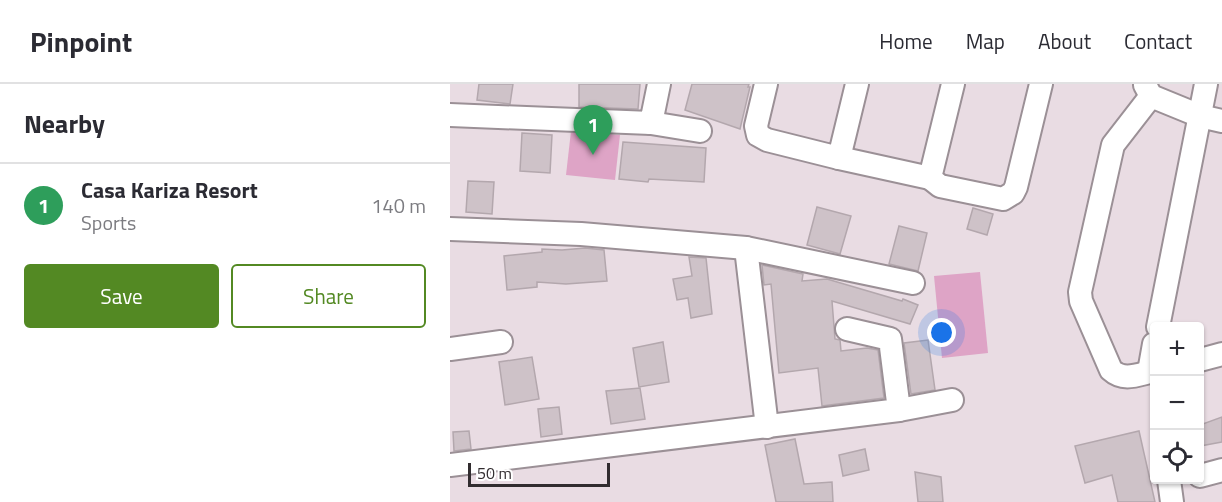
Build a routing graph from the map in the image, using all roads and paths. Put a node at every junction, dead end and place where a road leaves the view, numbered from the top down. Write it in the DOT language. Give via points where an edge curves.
graph roads {
  1 [pos="659,84"];
  2 [pos="766,84"];
  3 [pos="857,84"];
  4 [pos="953,84"];
  5 [pos="1041,84"];
  6 [pos="1206,84"];
  7 [pos="1148,90"];
  8 [pos="450,115"];
  9 [pos="1211,118"];
  10 [pos="651,123"];
  11 [pos="700,131"];
  12 [pos="839,159"];
  13 [pos="930,178"];
  14 [pos="450,230"];
  15 [pos="746,248"];
  16 [pos="913,283"];
  17 [pos="1159,322"];
  18 [pos="847,329"];
  19 [pos="501,342"];
  20 [pos="450,349"];
  21 [pos="1222,354"];
  22 [pos="1204,359"];
  23 [pos="1150,371"];
  24 [pos="952,400"];
  25 [pos="898,410"];
  26 [pos="767,427"];
  27 [pos="450,465"];
  28 [pos="1222,470"];
  29 [pos="1204,475"];
  1 -- 10 [label="street"];
  2 -- 12 [label="street" via="756,126 758,135"];
  3 -- 12 [label="street"];
  4 -- 13 [label="street"];
  5 -- 13 [label="street" via="1013,193 998,199 940,186"];
  6 -- 9 [label="street"];
  7 -- 9 [label="street"];
  7 -- 23 [label="street" via="1113,145 1080,292 1111,370 1122,377"];
  8 -- 10 [label="street"];
  9 -- 17 [label="street"];
  10 -- 11 [label="street"];
  12 -- 13 [label="street"];
  14 -- 15 [label="street" via="581,234"];
  15 -- 16 [label="street"];
  15 -- 26 [label="street"];
  18 -- 25 [label="street" via="890,339"];
  19 -- 20 [label="street"];
  21 -- 22 [label="street"];
  24 -- 25 [label="street"];
  25 -- 26 [label="street"];
  26 -- 27 [label="street"];
  28 -- 29 [label="street"];
}
